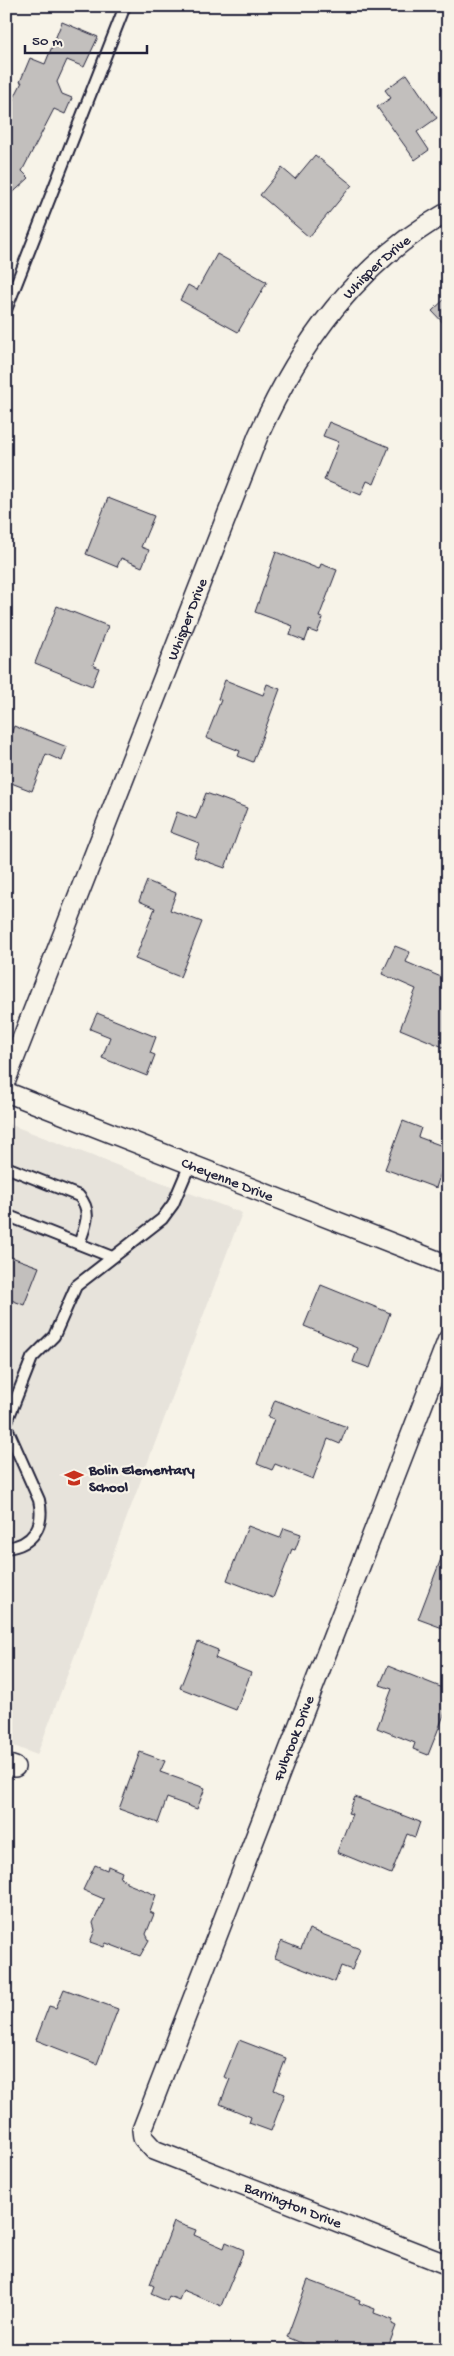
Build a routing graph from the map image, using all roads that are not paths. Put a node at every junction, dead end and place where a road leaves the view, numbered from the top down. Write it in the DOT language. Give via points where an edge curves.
graph roads {
  1 [pos="125,6"];
  2 [pos="448,212"];
  3 [pos="9,297"];
  4 [pos="6,310"];
  5 [pos="6,1080"];
  6 [pos="6,1092"];
  7 [pos="190,1164"];
  8 [pos="6,1167"];
  9 [pos="6,1215"];
  10 [pos="78,1244"];
  11 [pos="112,1257"];
  12 [pos="448,1265"];
  13 [pos="448,1339"];
  14 [pos="6,1425"];
  15 [pos="6,1548"];
  16 [pos="143,2138"];
  17 [pos="448,2265"];
  1 -- 3 [label="lane"];
  2 -- 5 [label="street, Whisper Drive" via="404,242 350,290 311,338 274,402"];
  3 -- 4 [label="lane"];
  6 -- 7 [label="street, Cheyenne Drive"];
  7 -- 11 [label="lane" via="173,1204 162,1219"];
  7 -- 12 [label="street, Cheyenne Drive"];
  8 -- 10 [label="lane" via="79,1196 88,1218"];
  9 -- 10 [label="lane"];
  10 -- 11 [label="lane"];
  11 -- 14 [label="lane" via="71,1293 54,1336 32,1358"];
  13 -- 16 [label="street, Fulbrook Drive" via="144,2120"];
  14 -- 15 [label="lane" via="42,1511 41,1523 28,1541 18,1547"];
  16 -- 17 [label="street, Barrington Drive" via="154,2150"];
}
